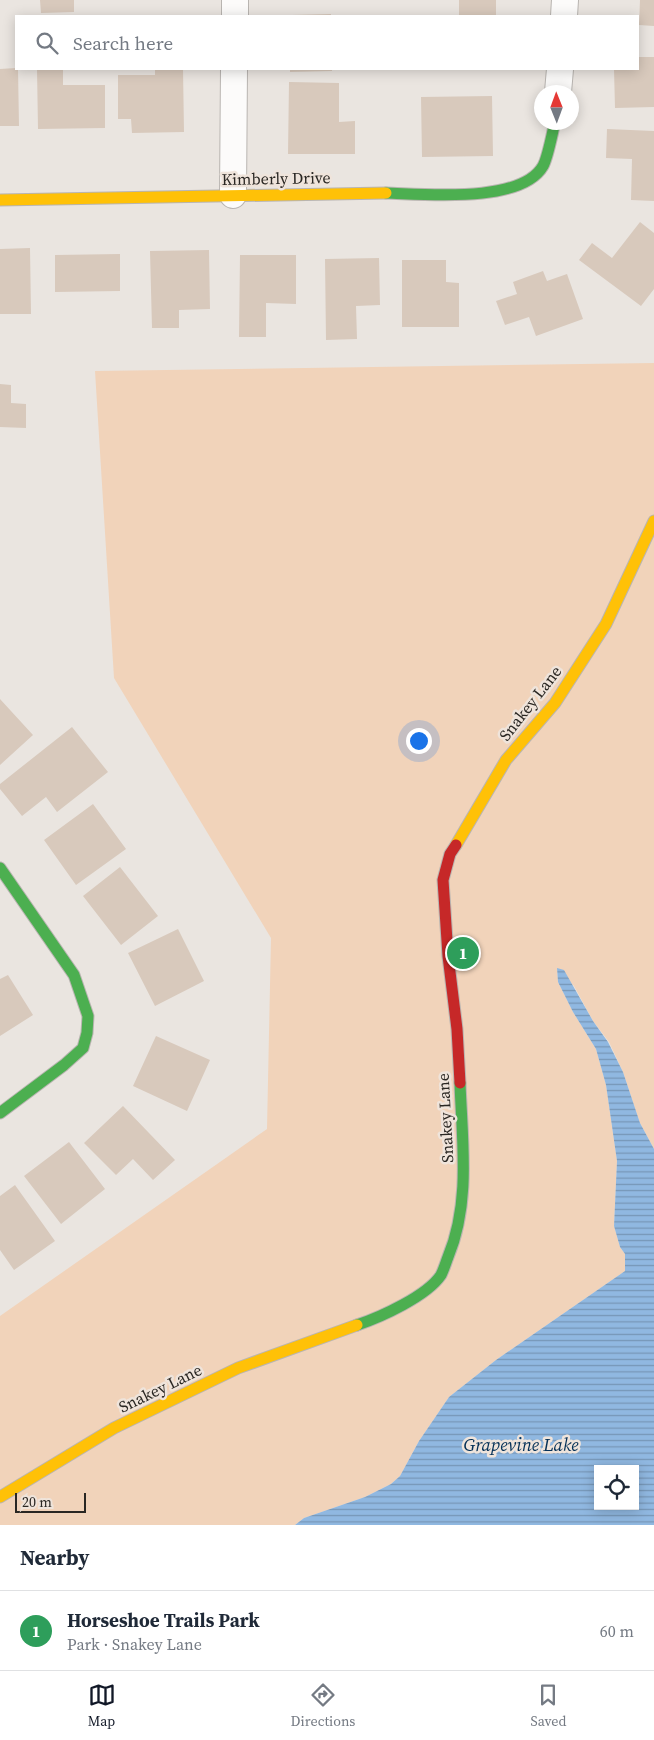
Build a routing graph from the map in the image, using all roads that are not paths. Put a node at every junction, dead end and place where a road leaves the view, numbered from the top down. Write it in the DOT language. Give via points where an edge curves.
graph roads {
  1 [pos="235,0"];
  2 [pos="565,0"];
  3 [pos="235,15"];
  4 [pos="564,15"];
  5 [pos="234,70"];
  6 [pos="560,70"];
  7 [pos="559,85"];
  8 [pos="553,130"];
  9 [pos="232,195"];
  10 [pos="0,200"];
  11 [pos="654,521"];
  12 [pos="0,868"];
  13 [pos="0,1113"];
  14 [pos="0,1497"];
  1 -- 3 [label="street"];
  2 -- 4 [label="street"];
  5 -- 9 [label="street"];
  6 -- 7 [label="street"];
  8 -- 9 [label="street, Kimberly Drive" via="544,166 531,180 514,188 477,194 343,192"];
  9 -- 10 [label="street, Kimberly Drive"];
  11 -- 14 [label="street, Snakey Lane" via="606,624 555,703 506,760 450,854 443,880 457,1029 464,1180 456,1238 442,1275 423,1292 380,1318 238,1368 114,1428"];
  12 -- 13 [label="street" via="74,975 88,1016 83,1048"];
}
